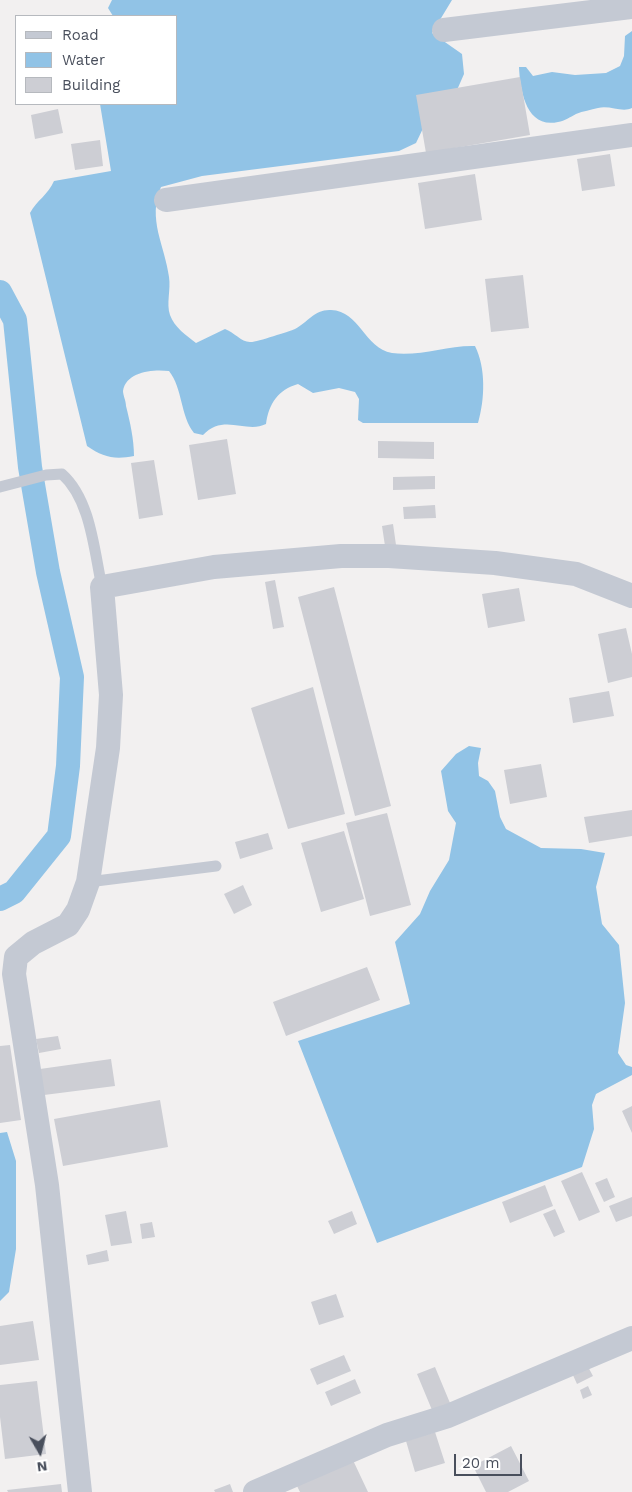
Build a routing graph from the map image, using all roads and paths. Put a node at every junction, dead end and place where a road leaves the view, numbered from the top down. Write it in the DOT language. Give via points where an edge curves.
graph roads {
  1 [pos="632,7"];
  2 [pos="444,30"];
  3 [pos="632,135"];
  4 [pos="166,200"];
  5 [pos="0,487"];
  6 [pos="102,587"];
  7 [pos="632,596"];
  8 [pos="216,866"];
  9 [pos="88,882"];
  10 [pos="7,970"];
  11 [pos="632,1338"];
  12 [pos="80,1492"];
  13 [pos="255,1492"];
  1 -- 2 [label="street"];
  3 -- 4 [label="street"];
  5 -- 6 [label="lane" via="46,475 62,474 71,482 85,512"];
  6 -- 7 [label="street" via="214,567 331,557 389,556 495,563 576,574"];
  6 -- 9 [label="street" via="111,695 108,748"];
  8 -- 9 [label="lane"];
  9 -- 10 [label="street" via="78,910 68,924 33,943 16,957"];
  10 -- 12 [label="street" via="47,1185"];
  11 -- 13 [label="street" via="448,1416 387,1434"];
}
